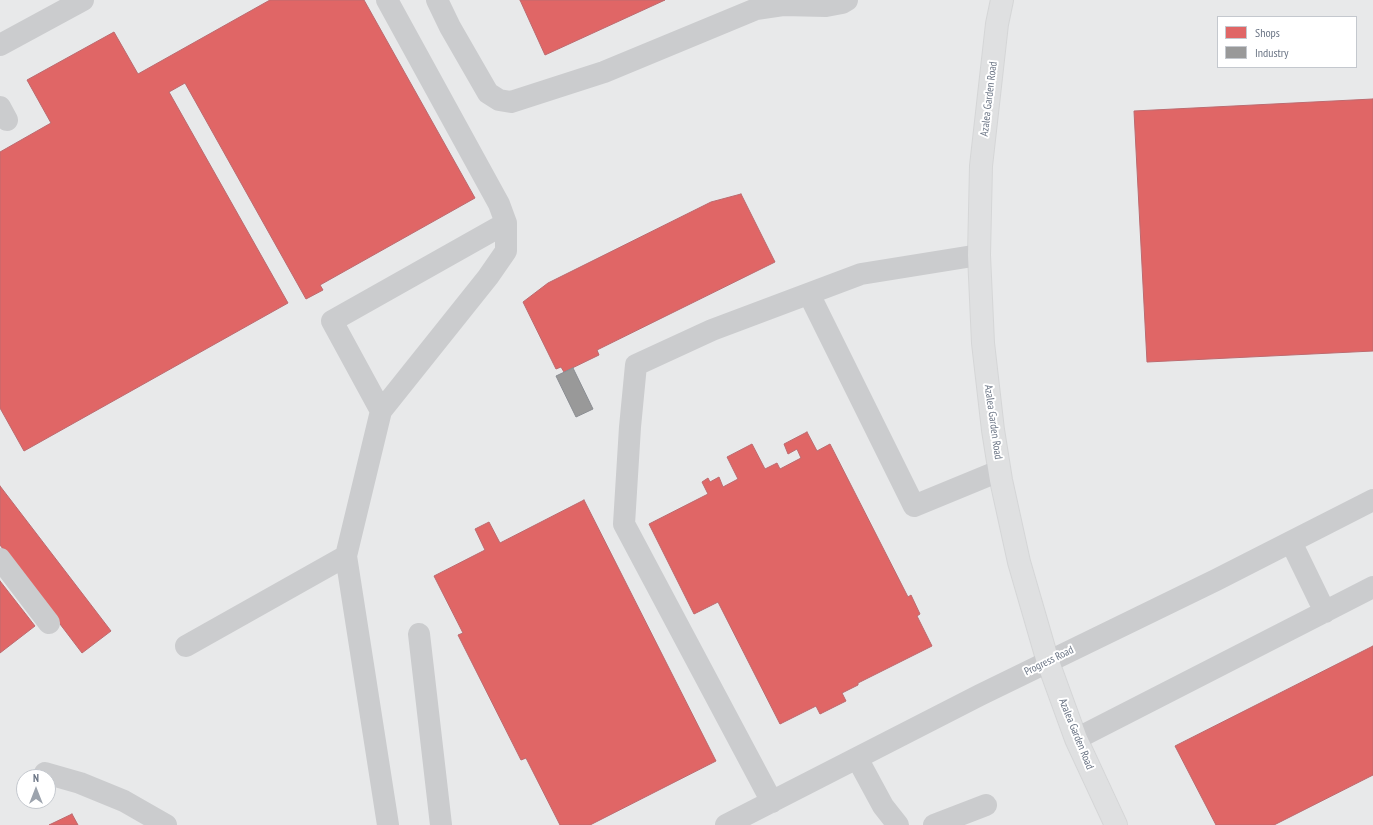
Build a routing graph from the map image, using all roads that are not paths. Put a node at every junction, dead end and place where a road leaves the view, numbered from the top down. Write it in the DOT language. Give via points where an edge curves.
graph roads {
  1 [pos="83,0"];
  2 [pos="387,0"];
  3 [pos="437,0"];
  4 [pos="847,0"];
  5 [pos="1002,0"];
  6 [pos="0,45"];
  7 [pos="506,223"];
  8 [pos="979,254"];
  9 [pos="809,294"];
  10 [pos="381,411"];
  11 [pos="999,471"];
  12 [pos="1373,500"];
  13 [pos="1291,542"];
  14 [pos="346,556"];
  15 [pos="0,559"];
  16 [pos="1373,587"];
  17 [pos="1325,612"];
  18 [pos="49,623"];
  19 [pos="419,634"];
  20 [pos="186,646"];
  21 [pos="1048,662"];
  22 [pos="1076,739"];
  23 [pos="857,758"];
  24 [pos="56,776"];
  25 [pos="772,802"];
  26 [pos="986,805"];
  27 [pos="166,825"];
  28 [pos="388,825"];
  29 [pos="441,825"];
  30 [pos="726,825"];
  31 [pos="898,825"];
  32 [pos="934,825"];
  33 [pos="1116,825"];
  1 -- 6 [label="street"];
  2 -- 7 [label="street" via="499,204"];
  3 -- 4 [label="street" via="488,93 499,100 511,102 604,72 756,9 782,5 826,6"];
  5 -- 8 [label="main road, Azalea Garden Road" via="981,166"];
  7 -- 10 [label="street" via="506,251"];
  7 -- 10 [label="street" via="332,320"];
  8 -- 9 [label="street" via="861,274"];
  8 -- 11 [label="main road, Azalea Garden Road" via="983,343"];
  9 -- 11 [label="street" via="914,506"];
  9 -- 25 [label="street" via="712,330 636,365 630,427 624,524"];
  10 -- 14 [label="street"];
  11 -- 21 [label="main road, Azalea Garden Road" via="1019,562"];
  12 -- 13 [label="street, Progress Road"];
  13 -- 17 [label="street"];
  13 -- 21 [label="street, Progress Road"];
  14 -- 20 [label="street"];
  14 -- 28 [label="street"];
  15 -- 18 [label="street"];
  16 -- 17 [label="street"];
  17 -- 22 [label="street"];
  19 -- 29 [label="street"];
  21 -- 22 [label="main road, Azalea Garden Road"];
  21 -- 23 [label="street, Progress Road"];
  22 -- 33 [label="main road, Azalea Garden Road"];
  23 -- 25 [label="street, Progress Road"];
  23 -- 31 [label="street" via="883,806"];
  24 -- 27 [label="street" via="124,801"];
  25 -- 30 [label="street, Progress Road"];
  26 -- 32 [label="street"];
}
